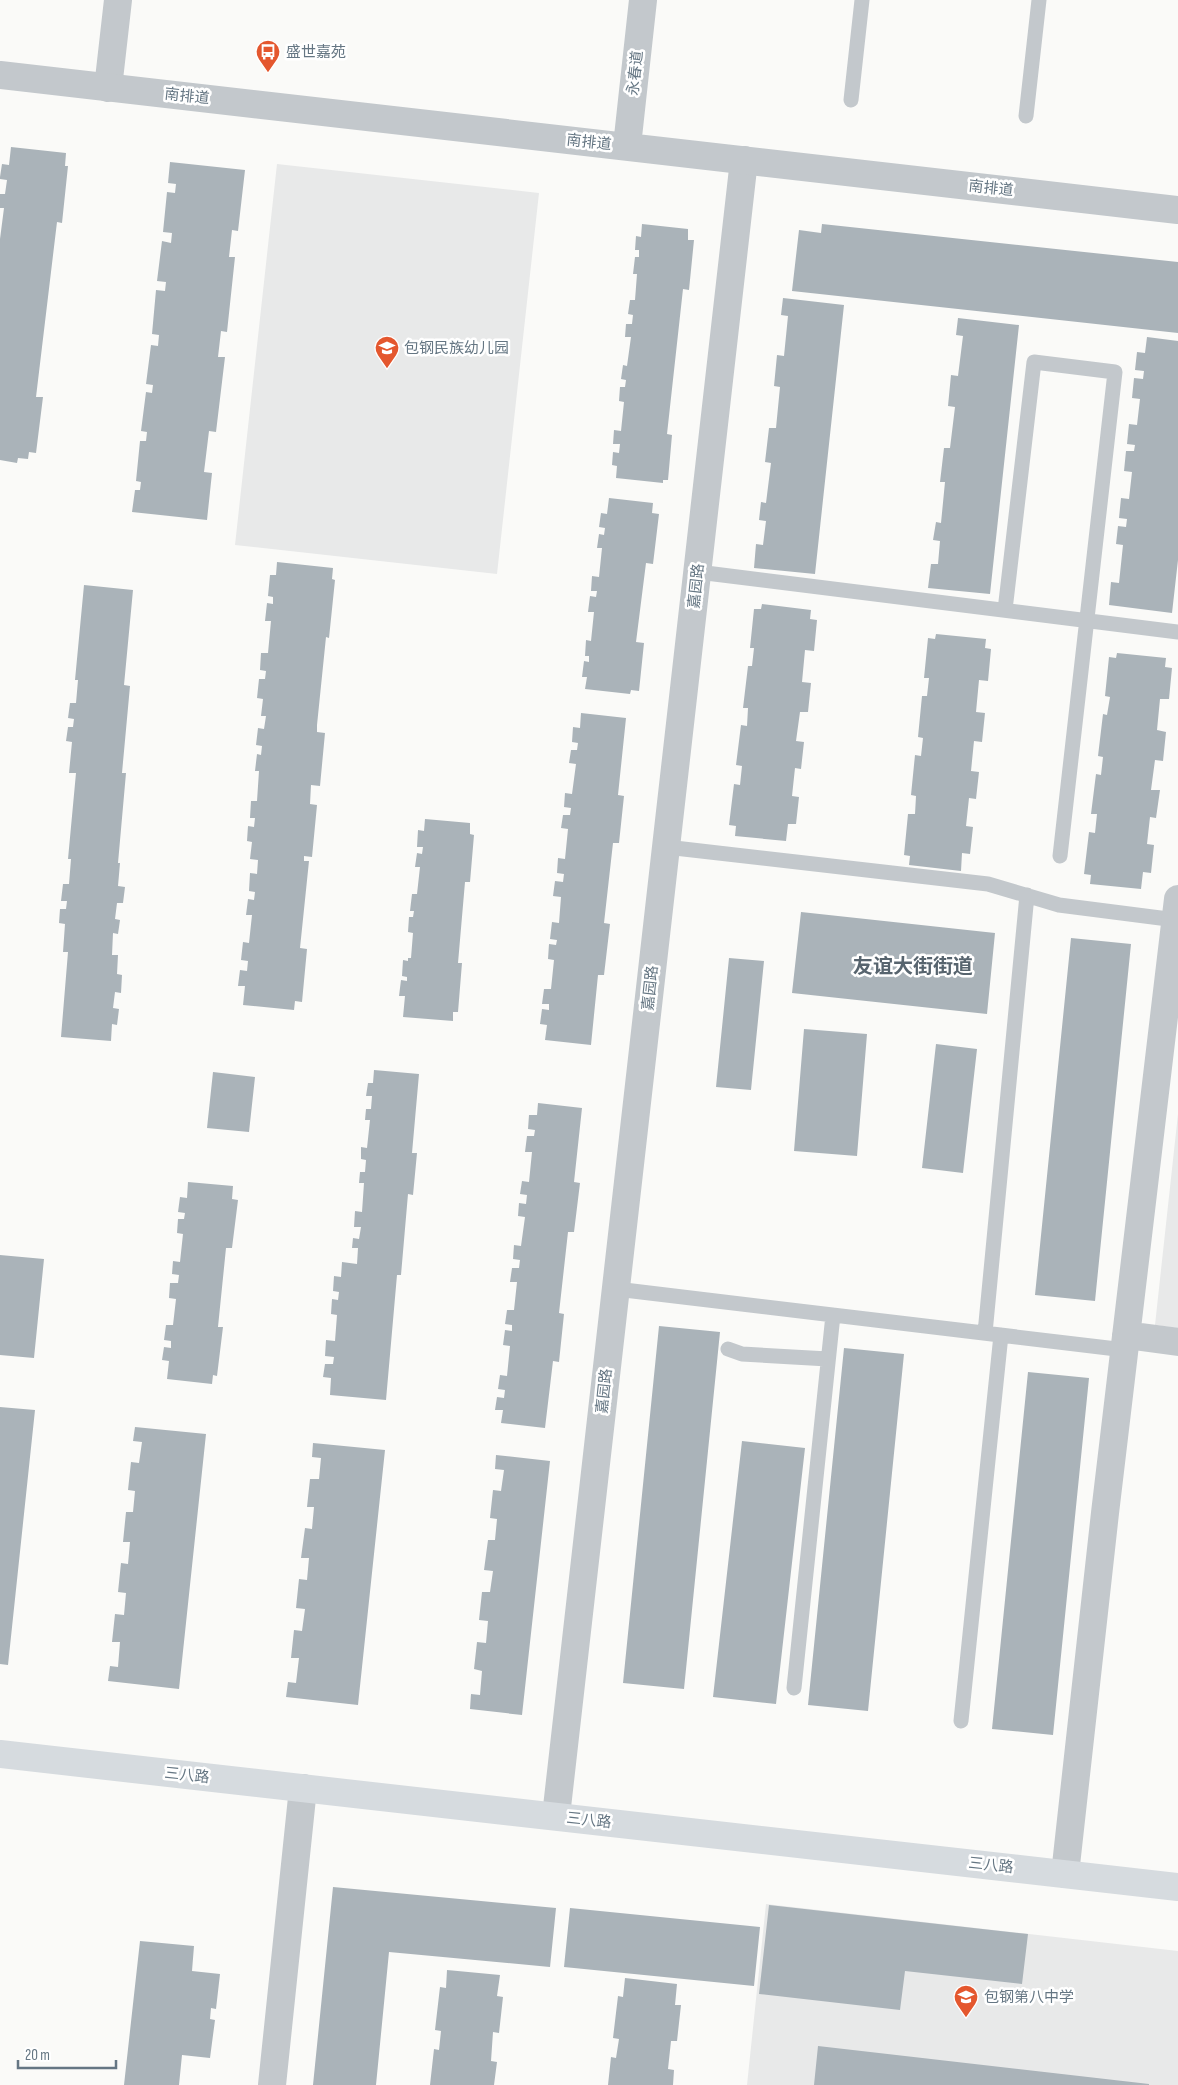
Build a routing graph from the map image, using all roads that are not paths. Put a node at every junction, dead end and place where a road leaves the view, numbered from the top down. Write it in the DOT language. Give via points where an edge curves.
graph roads {
  1 [pos="118,0"];
  2 [pos="643,0"];
  3 [pos="862,0"];
  4 [pos="1039,0"];
  5 [pos="0,76"];
  6 [pos="108,88"];
  7 [pos="851,100"];
  8 [pos="1026,116"];
  9 [pos="627,146"];
  10 [pos="744,160"];
  11 [pos="1178,210"];
  12 [pos="698,572"];
  13 [pos="1005,610"];
  14 [pos="1087,620"];
  15 [pos="1178,632"];
  16 [pos="666,847"];
  17 [pos="1060,856"];
  18 [pos="1027,895"];
  19 [pos="1177,909"];
  20 [pos="616,1289"];
  21 [pos="833,1315"];
  22 [pos="985,1333"];
  23 [pos="1001,1335"];
  24 [pos="1125,1342"];
  25 [pos="1178,1342"];
  26 [pos="728,1349"];
  27 [pos="828,1359"];
  28 [pos="794,1688"];
  29 [pos="961,1721"];
  30 [pos="0,1754"];
  31 [pos="303,1788"];
  32 [pos="556,1816"];
  33 [pos="1065,1874"];
  34 [pos="1178,1886"];
  35 [pos="272,2085"];
  1 -- 6 [label="street"];
  2 -- 9 [label="street, 永春道"];
  3 -- 7 [label="lane"];
  4 -- 8 [label="lane"];
  5 -- 6 [label="street, 南排道"];
  6 -- 9 [label="street, 南排道"];
  9 -- 10 [label="street, 南排道"];
  10 -- 11 [label="street, 南排道"];
  10 -- 12 [label="street, 嘉园路"];
  12 -- 13 [label="lane"];
  12 -- 16 [label="street, 嘉园路"];
  13 -- 14 [label="lane"];
  13 -- 14 [label="lane" via="1034,362 1115,372"];
  14 -- 15 [label="lane"];
  14 -- 17 [label="lane"];
  16 -- 18 [label="lane" via="988,884"];
  16 -- 20 [label="street, 嘉园路"];
  18 -- 19 [label="lane" via="1059,905"];
  18 -- 22 [label="lane"];
  19 -- 24 [label="street"];
  20 -- 21 [label="lane"];
  20 -- 32 [label="street, 嘉园路"];
  21 -- 22 [label="lane"];
  21 -- 27 [label="lane"];
  22 -- 23 [label="lane"];
  23 -- 24 [label="lane"];
  23 -- 29 [label="lane"];
  24 -- 25 [label="street"];
  24 -- 33 [label="street"];
  26 -- 27 [label="lane" via="742,1354"];
  27 -- 28 [label="lane"];
  30 -- 31 [label="main road, 三八路"];
  31 -- 32 [label="main road, 三八路"];
  31 -- 35 [label="street"];
  32 -- 33 [label="main road, 三八路"];
  33 -- 34 [label="main road, 三八路"];
}
